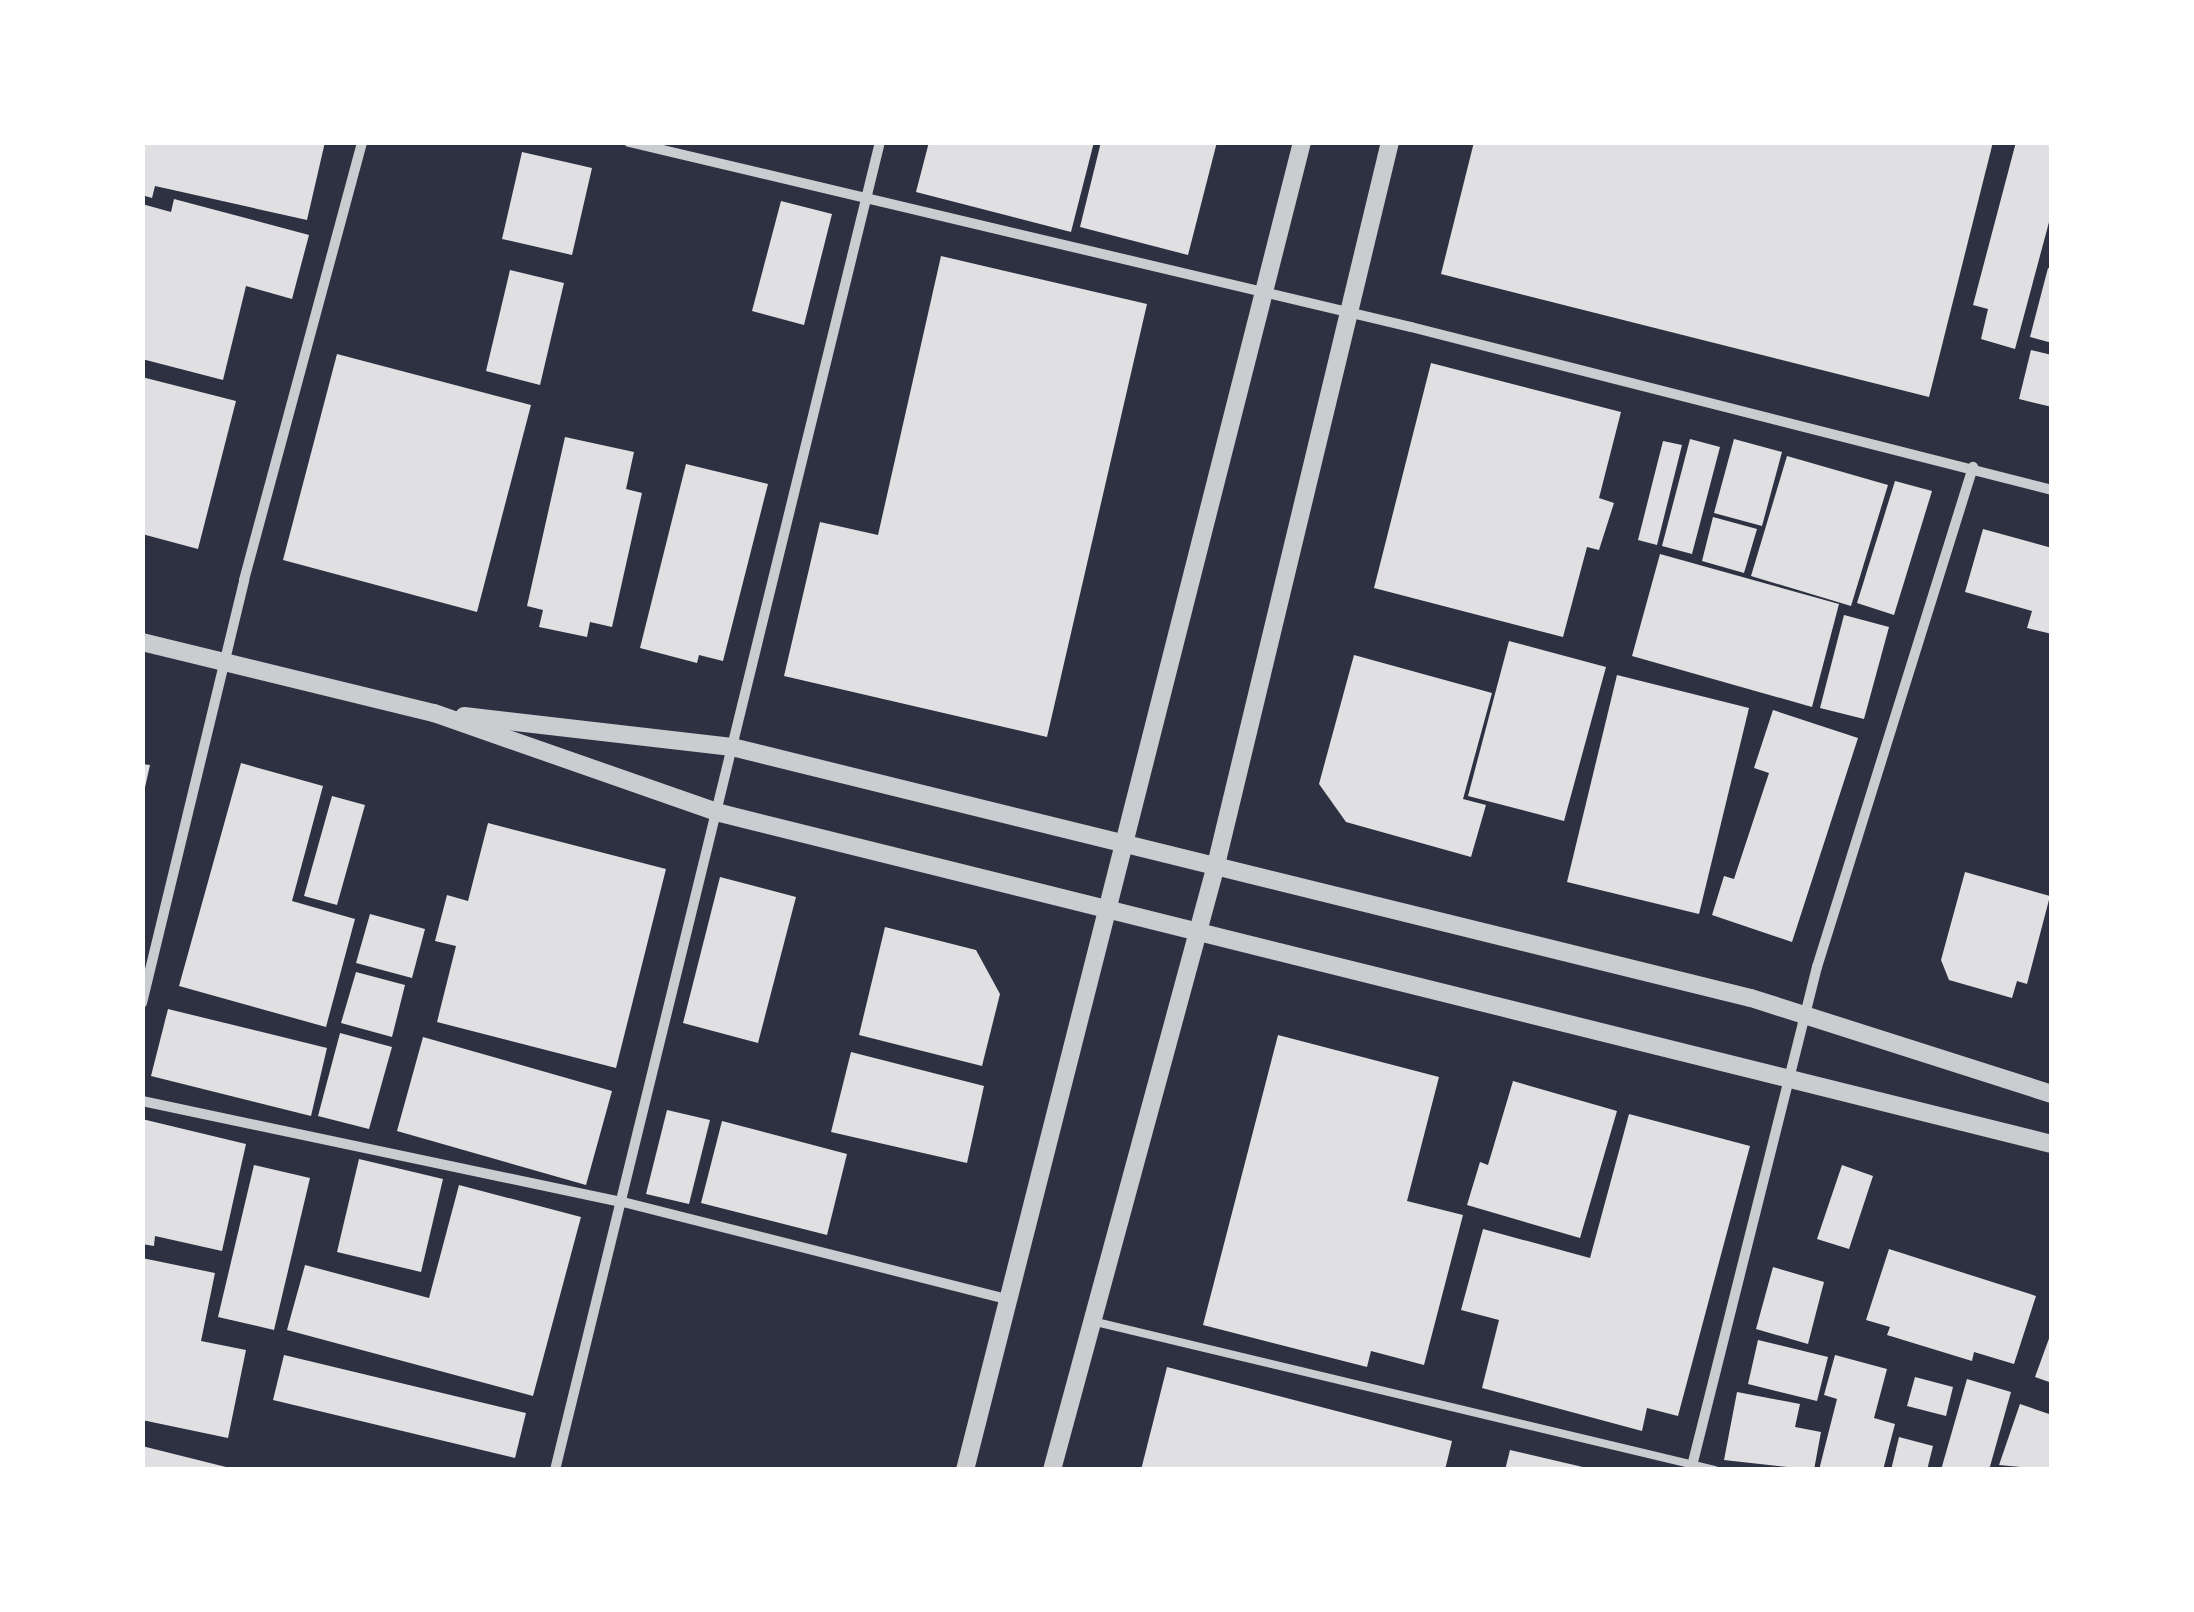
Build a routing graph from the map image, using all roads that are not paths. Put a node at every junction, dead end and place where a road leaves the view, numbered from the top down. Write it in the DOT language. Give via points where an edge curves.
graph roads {
  1 [pos="362,142"];
  2 [pos="629,142"];
  3 [pos="880,142"];
  4 [pos="1302,142"];
  5 [pos="1390,142"];
  6 [pos="866,202"];
  7 [pos="1265,294"];
  8 [pos="1348,314"];
  9 [pos="1974,467"];
  10 [pos="2052,490"];
  11 [pos="142,642"];
  12 [pos="224,660"];
  13 [pos="434,712"];
  14 [pos="732,747"];
  15 [pos="716,812"];
  16 [pos="1123,842"];
  17 [pos="1216,865"];
  18 [pos="1106,913"];
  19 [pos="1198,934"];
  20 [pos="142,1003"];
  21 [pos="1805,1012"];
  22 [pos="1788,1079"];
  23 [pos="2052,1094"];
  24 [pos="142,1101"];
  25 [pos="2052,1144"];
  26 [pos="623,1202"];
  27 [pos="1010,1300"];
  28 [pos="1096,1322"];
  29 [pos="1692,1467"];
  30 [pos="554,1470"];
  31 [pos="965,1470"];
  32 [pos="1052,1470"];
  33 [pos="1715,1470"];
  1 -- 12 [label="street"];
  2 -- 6 [label="street"];
  3 -- 6 [label="street"];
  4 -- 7 [label="street"];
  5 -- 8 [label="street"];
  6 -- 7 [label="street"];
  6 -- 14 [label="street"];
  7 -- 8 [label="street"];
  7 -- 16 [label="street"];
  8 -- 9 [label="street"];
  8 -- 17 [label="street"];
  9 -- 10 [label="street"];
  9 -- 21 [label="street"];
  11 -- 12 [label="street"];
  12 -- 13 [label="street"];
  12 -- 20 [label="street"];
  13 -- 14 [label="street"];
  13 -- 15 [label="street"];
  14 -- 15 [label="street"];
  14 -- 16 [label="street"];
  15 -- 18 [label="street"];
  15 -- 26 [label="street"];
  16 -- 17 [label="street"];
  16 -- 18 [label="street"];
  17 -- 19 [label="street"];
  17 -- 21 [label="street"];
  18 -- 19 [label="street"];
  18 -- 27 [label="street"];
  19 -- 22 [label="street"];
  19 -- 28 [label="street"];
  21 -- 22 [label="street"];
  21 -- 23 [label="street"];
  22 -- 25 [label="street"];
  22 -- 29 [label="street"];
  24 -- 26 [label="street"];
  26 -- 27 [label="street"];
  26 -- 30 [label="street"];
  27 -- 31 [label="street"];
  28 -- 29 [label="lane"];
  28 -- 32 [label="street"];
  29 -- 33 [label="lane"];
}
